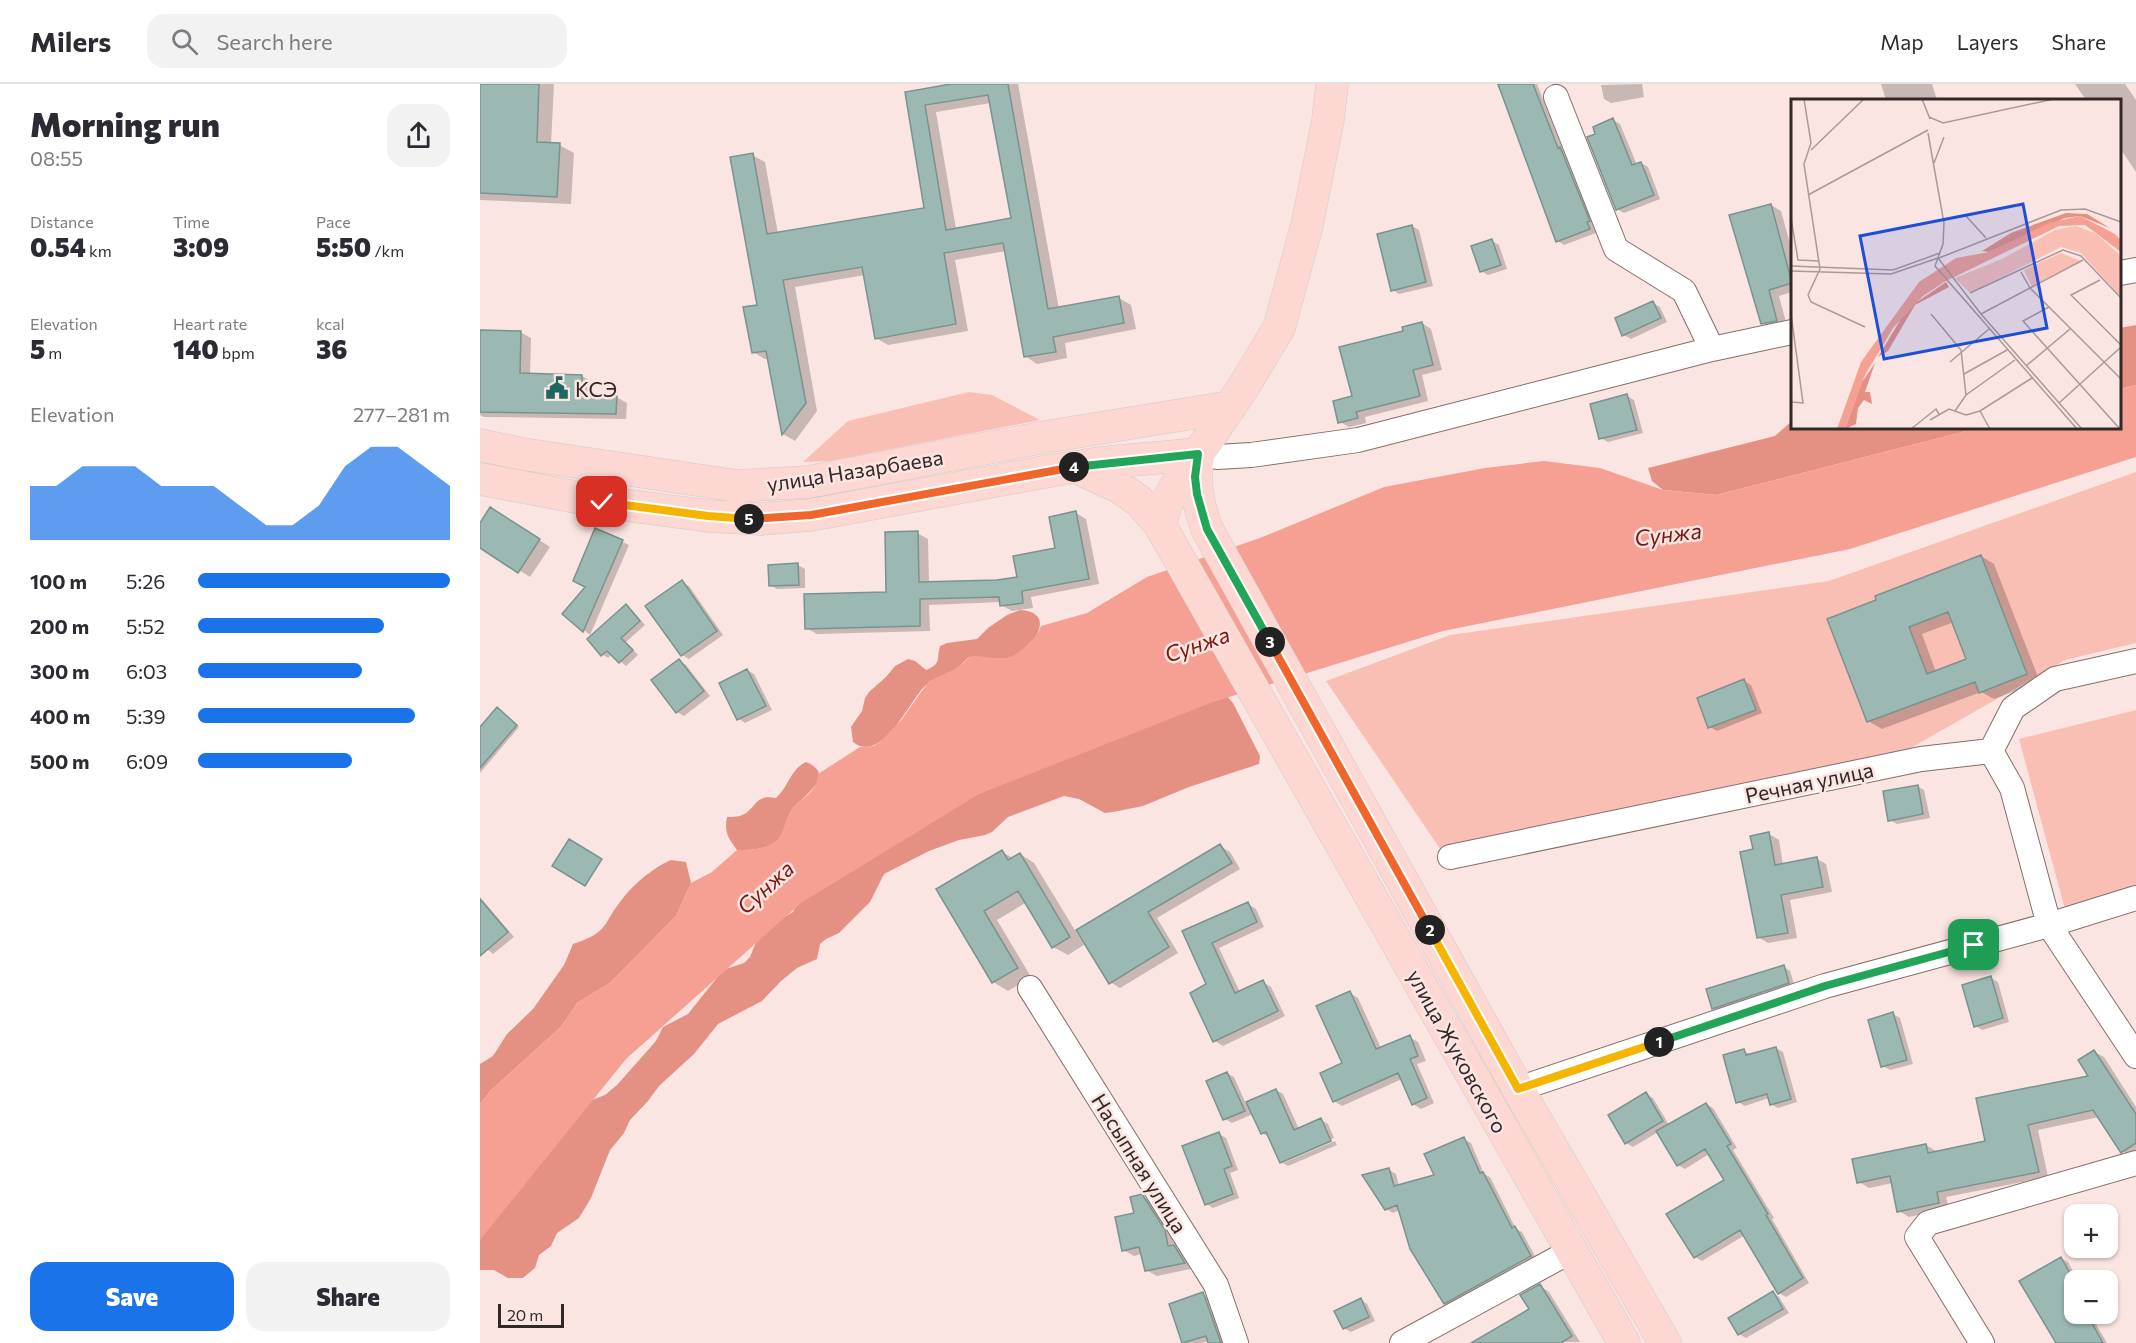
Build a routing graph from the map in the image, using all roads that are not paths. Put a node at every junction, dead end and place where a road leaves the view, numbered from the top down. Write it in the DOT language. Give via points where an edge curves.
graph roads {
  1 [pos="1332,84"];
  2 [pos="1556,97"];
  3 [pos="2136,270"];
  4 [pos="2121,273"];
  5 [pos="1791,332"];
  6 [pos="1712,349"];
  7 [pos="1230,407"];
  8 [pos="1113,425"];
  9 [pos="480,445"];
  10 [pos="1198,454"];
  11 [pos="1075,467"];
  12 [pos="480,479"];
  13 [pos="1167,538"];
  14 [pos="2136,661"];
  15 [pos="1991,751"];
  16 [pos="1450,857"];
  17 [pos="2136,898"];
  18 [pos="2049,925"];
  19 [pos="1030,988"];
  20 [pos="2136,1056"];
  21 [pos="1518,1089"];
  22 [pos="2136,1163"];
  23 [pos="1571,1251"];
  24 [pos="1236,1343"];
  25 [pos="1402,1343"];
  26 [pos="1624,1343"];
  27 [pos="1665,1343"];
  28 [pos="1982,1343"];
  1 -- 7 [label="main road" via="1307,225 1279,328"];
  2 -- 6 [label="street" via="1617,249 1684,291"];
  3 -- 4 [label="street"];
  5 -- 6 [label="street"];
  6 -- 10 [label="street" via="1358,440 1251,455"];
  7 -- 8 [label="main road, улица Назарбаева"];
  7 -- 10 [label="main road"];
  8 -- 9 [label="main road, улица Назарбаева" via="808,482 737,486"];
  8 -- 10 [label="main road"];
  10 -- 11 [label="main road, улица Назарбаева"];
  10 -- 13 [label="main road" via="1166,504"];
  10 -- 21 [label="main road" via="1197,494 1207,529"];
  11 -- 12 [label="main road, улица Назарбаева" via="811,515 761,519 602,502"];
  11 -- 13 [label="main road, улица Жуковского" via="1139,501"];
  13 -- 23 [label="main road, улица Жуковского"];
  14 -- 15 [label="street" via="2055,679 2013,708"];
  15 -- 16 [label="street, Речная улица" via="1921,759"];
  15 -- 18 [label="street" via="2012,788"];
  17 -- 18 [label="street"];
  18 -- 20 [label="street"];
  18 -- 21 [label="street" via="1825,986"];
  19 -- 24 [label="street, Насыпная улица" via="1216,1285"];
  21 -- 27 [label="main road"];
  22 -- 28 [label="street" via="1929,1223 1917,1237"];
  23 -- 25 [label="street"];
  23 -- 26 [label="main road, улица Жуковского"];
}
